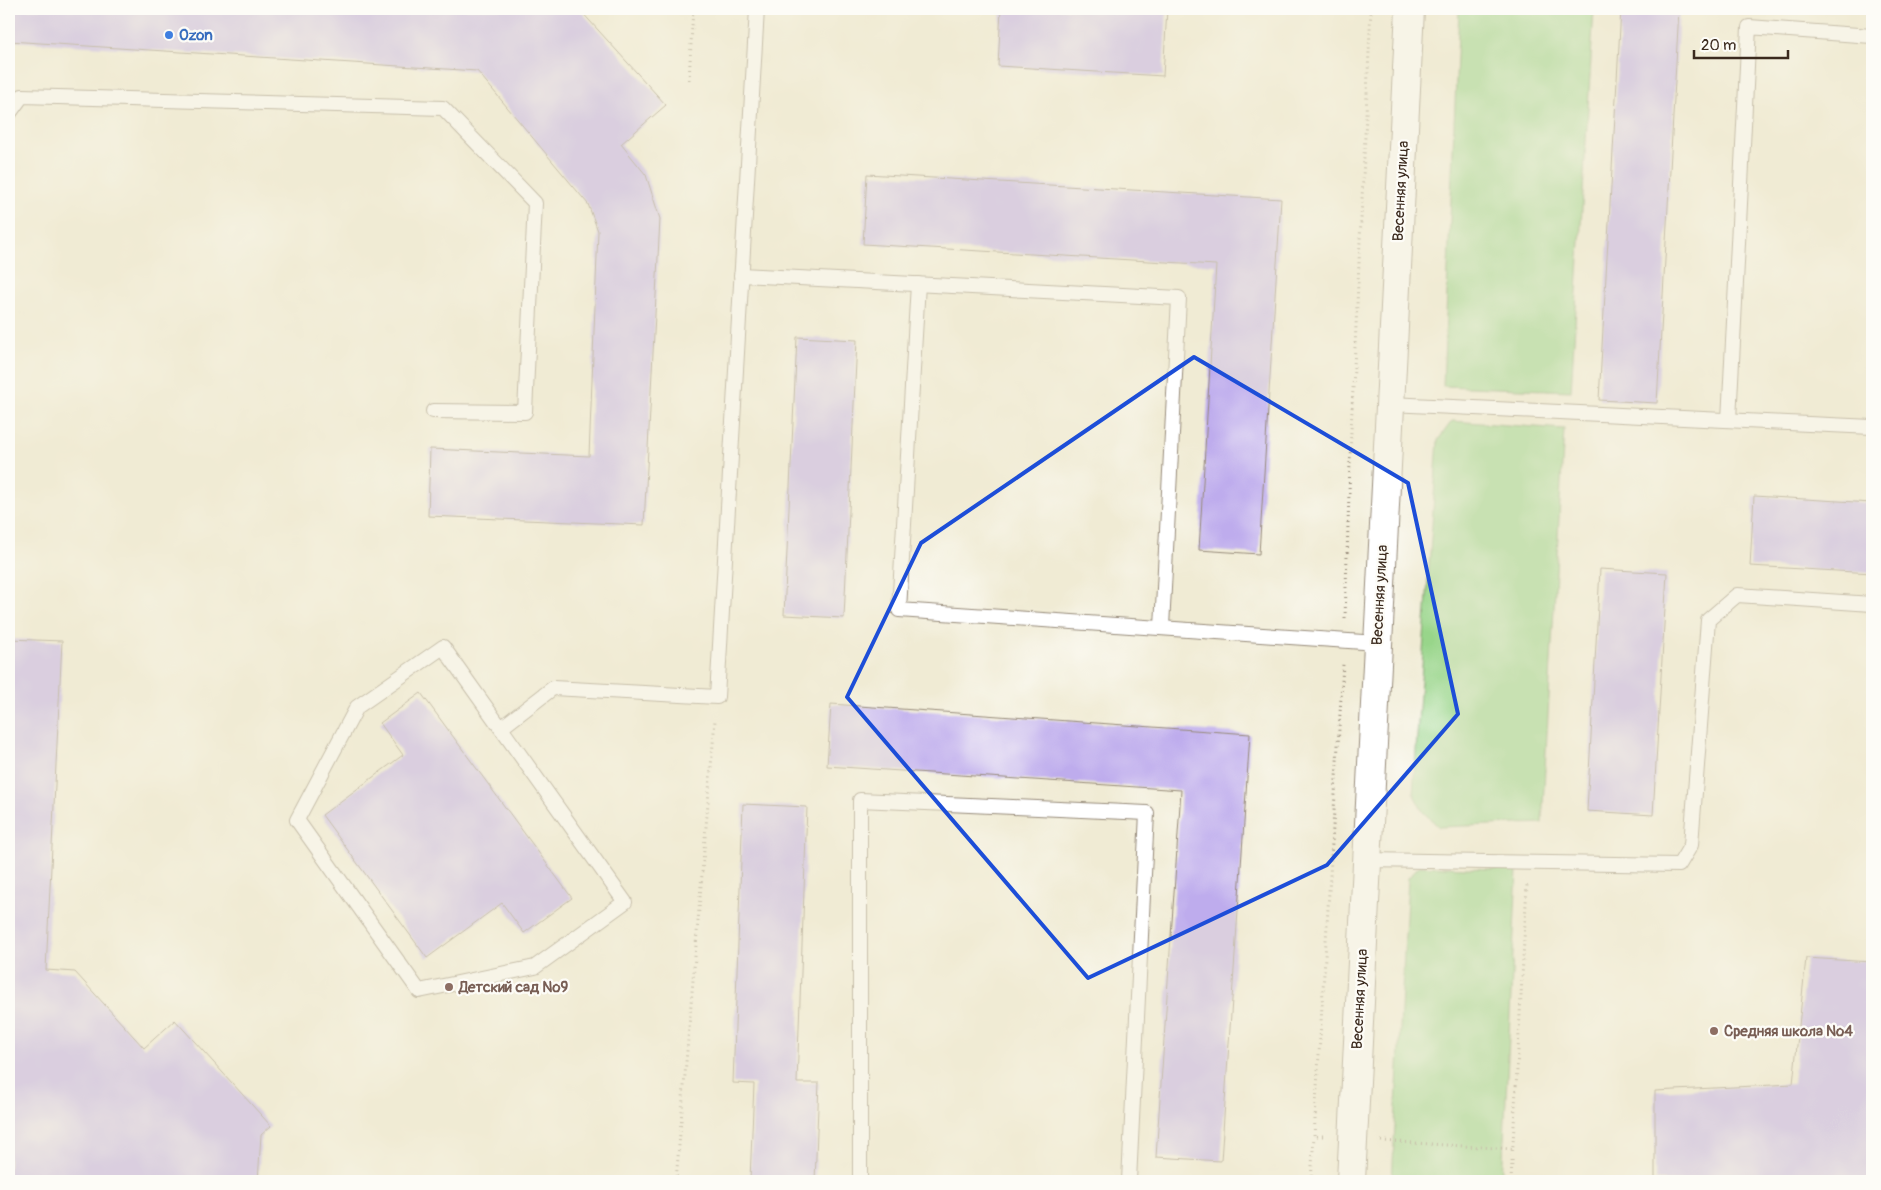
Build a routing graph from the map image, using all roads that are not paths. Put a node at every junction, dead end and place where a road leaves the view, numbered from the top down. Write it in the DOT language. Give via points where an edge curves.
graph roads {
  1 [pos="757,9"];
  2 [pos="1410,9"];
  3 [pos="1872,36"];
  4 [pos="9,114"];
  5 [pos="741,275"];
  6 [pos="918,284"];
  7 [pos="1390,404"];
  8 [pos="433,411"];
  9 [pos="1729,420"];
  10 [pos="1872,427"];
  11 [pos="1872,604"];
  12 [pos="1162,627"];
  13 [pos="1378,643"];
  14 [pos="501,728"];
  15 [pos="1367,860"];
  16 [pos="860,1181"];
  17 [pos="1129,1181"];
  18 [pos="1351,1181"];
  1 -- 5 [label="lane"];
  2 -- 7 [label="street, Весенняя улица"];
  3 -- 9 [label="lane" via="1750,28"];
  4 -- 8 [label="lane" via="22,96 443,108 535,203 525,412"];
  5 -- 6 [label="lane"];
  5 -- 14 [label="lane" via="717,697 553,688"];
  6 -- 12 [label="lane" via="899,610"];
  6 -- 12 [label="lane" via="1179,298"];
  7 -- 9 [label="lane"];
  7 -- 13 [label="street, Весенняя улица"];
  9 -- 10 [label="lane"];
  11 -- 15 [label="lane" via="1737,594 1708,620 1691,846 1679,865"];
  12 -- 13 [label="lane"];
  13 -- 15 [label="street, Весенняя улица"];
  14 -- 14 [label="lane" via="443,647 357,707 297,820 419,991 534,967 625,902"];
  15 -- 18 [label="street, Весенняя улица"];
  16 -- 17 [label="lane" via="860,800 1146,813"];
}
